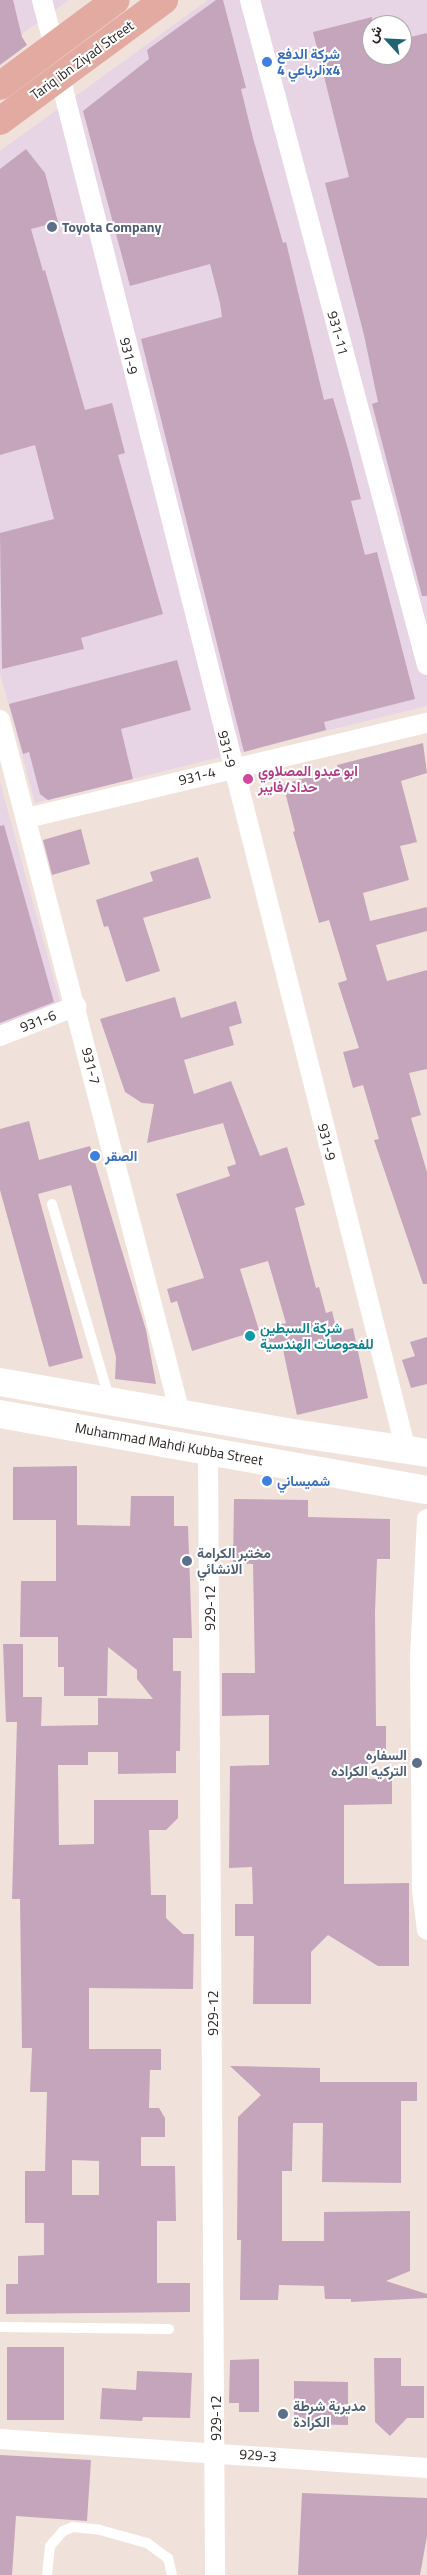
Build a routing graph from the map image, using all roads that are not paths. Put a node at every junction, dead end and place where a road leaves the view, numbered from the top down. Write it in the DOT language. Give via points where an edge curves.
graph roads {
  1 [pos="42,0"];
  2 [pos="116,0"];
  3 [pos="164,0"];
  4 [pos="250,0"];
  5 [pos="54,46"];
  6 [pos="60,77"];
  7 [pos="0,86"];
  8 [pos="0,121"];
  9 [pos="427,665"];
  10 [pos="0,720"];
  11 [pos="427,723"];
  12 [pos="231,767"];
  13 [pos="27,818"];
  14 [pos="76,1006"];
  15 [pos="0,1036"];
  16 [pos="52,1204"];
  17 [pos="0,1382"];
  18 [pos="110,1401"];
  19 [pos="180,1413"];
  20 [pos="0,1414"];
  21 [pos="287,1432"];
  22 [pos="208,1451"];
  23 [pos="416,1451"];
  24 [pos="274,1463"];
  25 [pos="427,1490"];
  26 [pos="427,1519"];
  27 [pos="427,1930"];
  28 [pos="0,2327"];
  29 [pos="169,2329"];
  30 [pos="0,2439"];
  31 [pos="217,2452"];
  32 [pos="427,2468"];
  33 [pos="47,2575"];
  34 [pos="172,2575"];
  35 [pos="215,2575"];
  1 -- 5 [label="street"];
  2 -- 5 [label="main road, Tariq ibn Ziyad Street"];
  3 -- 6 [label="main road, Tariq ibn Ziyad Street"];
  4 -- 9 [label="street, 931-11"];
  5 -- 7 [label="main road, Tariq ibn Ziyad Street"];
  6 -- 8 [label="main road, Tariq ibn Ziyad Street"];
  6 -- 12 [label="street, 931-9"];
  10 -- 13 [label="street, 931-7"];
  11 -- 12 [label="street, 931-4"];
  12 -- 13 [label="street, 931-4"];
  12 -- 23 [label="street, 931-9"];
  13 -- 14 [label="street, 931-7"];
  14 -- 15 [label="street, 931-6"];
  14 -- 19 [label="street, 931-7"];
  16 -- 18 [label="lane"];
  17 -- 18 [label="street"];
  18 -- 19 [label="street"];
  19 -- 21 [label="street"];
  20 -- 22 [label="street, Muhammad Mahdi Kubba Street"];
  21 -- 23 [label="street"];
  21 -- 24 [label="street"];
  22 -- 24 [label="street, Muhammad Mahdi Kubba Street"];
  22 -- 31 [label="street, 929-12"];
  24 -- 25 [label="street, Muhammad Mahdi Kubba Street"];
  26 -- 27 [label="street" via="420,1667 422,1890"];
  28 -- 29 [label="lane"];
  30 -- 31 [label="street, 929-3"];
  31 -- 32 [label="street, 929-3"];
  31 -- 35 [label="street, 929-12"];
  33 -- 34 [label="lane" via="50,2546 63,2531 73,2527 100,2530 148,2543 168,2558"];
}
